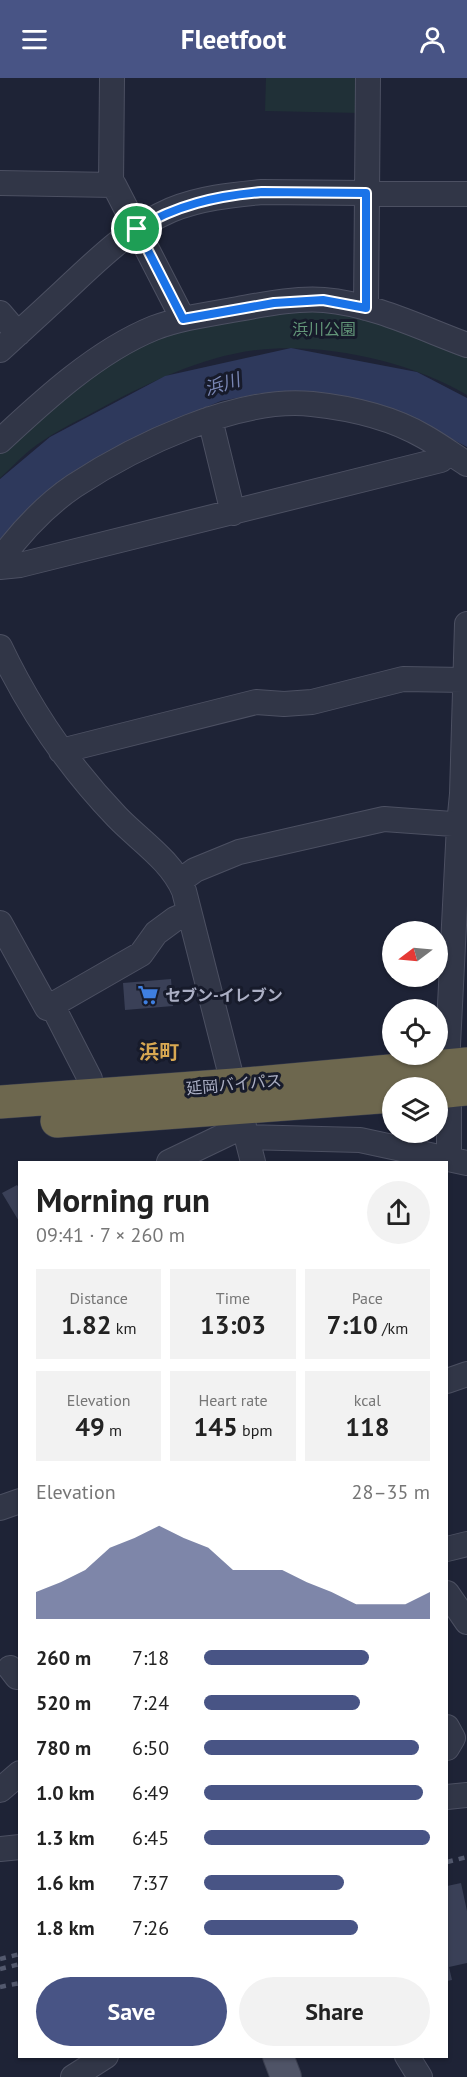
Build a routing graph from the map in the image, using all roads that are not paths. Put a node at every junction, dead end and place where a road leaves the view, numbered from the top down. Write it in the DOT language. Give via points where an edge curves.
graph roads {
  1 [pos="112,78"];
  2 [pos="368,78"];
  3 [pos="0,183"];
  4 [pos="111,185"];
  5 [pos="366,193"];
  6 [pos="467,194"];
  7 [pos="137,229"];
  8 [pos="366,308"];
  9 [pos="0,313"];
  10 [pos="183,319"];
  11 [pos="9,342"];
  12 [pos="467,345"];
  13 [pos="210,419"];
  14 [pos="0,441"];
  15 [pos="458,458"];
  16 [pos="233,513"];
  17 [pos="0,560"];
  18 [pos="0,567"];
  19 [pos="467,624"];
  20 [pos="0,647"];
  21 [pos="465,680"];
  22 [pos="61,752"];
  23 [pos="463,825"];
  24 [pos="180,881"];
  25 [pos="189,913"];
  26 [pos="0,923"];
  27 [pos="52,1005"];
  28 [pos="454,1080"];
  29 [pos="91,1095"];
  30 [pos="382,1096"];
  31 [pos="0,1102"];
  32 [pos="241,1114"];
  33 [pos="0,1125"];
  34 [pos="447,1160"];
  35 [pos="170,1161"];
  36 [pos="253,1161"];
  37 [pos="467,1374"];
  38 [pos="448,1381"];
  39 [pos="18,1502"];
  40 [pos="0,1508"];
  41 [pos="467,1544"];
  42 [pos="448,1549"];
  43 [pos="448,1729"];
  44 [pos="448,1746"];
  45 [pos="18,1775"];
  46 [pos="0,1790"];
  47 [pos="467,1795"];
  48 [pos="448,1797"];
  49 [pos="18,1847"];
  50 [pos="0,1849"];
  51 [pos="103,2058"];
  52 [pos="279,2058"];
  53 [pos="408,2058"];
  54 [pos="79,2076"];
  55 [pos="286,2077"];
  56 [pos="420,2077"];
  1 -- 4 [label="street"];
  2 -- 5 [label="street"];
  3 -- 4 [label="street"];
  4 -- 7 [label="street"];
  5 -- 6 [label="street"];
  5 -- 7 [label="street" via="233,194 173,209"];
  5 -- 8 [label="street"];
  7 -- 10 [label="street"];
  7 -- 11 [label="street" via="107,251"];
  8 -- 10 [label="street" via="323,300 274,303"];
  8 -- 12 [label="street"];
  9 -- 11 [label="street"];
  10 -- 14 [label="street" via="126,342 53,392"];
  13 -- 15 [label="street" via="266,405 309,404 379,417 424,436"];
  13 -- 16 [label="street"];
  13 -- 17 [label="street" via="169,435 73,487 34,520"];
  15 -- 16 [label="street"];
  16 -- 18 [label="street" via="20,566"];
  19 -- 21 [label="street"];
  20 -- 22 [label="street" via="21,691"];
  21 -- 22 [label="street" via="403,679 312,702 256,702"];
  21 -- 23 [label="street"];
  22 -- 24 [label="street"];
  23 -- 24 [label="street" via="384,819 239,852 195,870"];
  23 -- 28 [label="street"];
  24 -- 25 [label="street"];
  25 -- 27 [label="street" via="156,933 141,954"];
  25 -- 32 [label="street"];
  26 -- 27 [label="street" via="47,1008"];
  27 -- 29 [label="street" via="90,1079"];
  28 -- 32 [label="highway, 延岡バイパス"];
  28 -- 34 [label="street"];
  29 -- 31 [label="highway, 延岡バイパス"];
  29 -- 32 [label="highway, 延岡バイパス"];
  30 -- 32 [label="highway, 延岡バイパス"];
  32 -- 33 [label="highway, 延岡バイパス"];
  32 -- 34 [label="street"];
  32 -- 35 [label="street"];
  32 -- 36 [label="street"];
  37 -- 38 [label="street"];
  39 -- 40 [label="street"];
  41 -- 42 [label="street"];
  43 -- 44 [label="street" via="453,1738"];
  45 -- 46 [label="street"];
  47 -- 48 [label="street"];
  49 -- 50 [label="street"];
  51 -- 54 [label="street"];
  52 -- 55 [label="main road"];
  53 -- 56 [label="street"];
}
